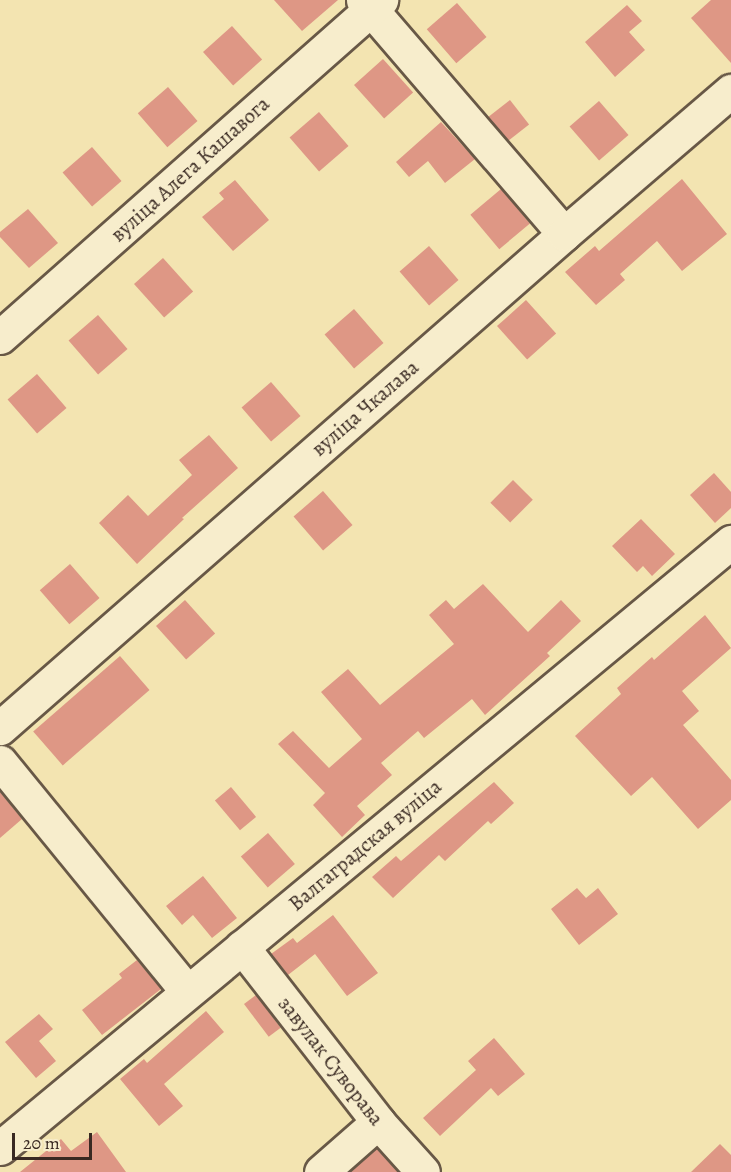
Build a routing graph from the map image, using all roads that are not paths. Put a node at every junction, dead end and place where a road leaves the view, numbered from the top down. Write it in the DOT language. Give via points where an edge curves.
graph roads {
  1 [pos="372,3"];
  2 [pos="731,91"];
  3 [pos="564,234"];
  4 [pos="0,337"];
  5 [pos="731,542"];
  6 [pos="0,728"];
  7 [pos="0,762"];
  8 [pos="242,947"];
  9 [pos="186,991"];
  10 [pos="378,1122"];
  11 [pos="0,1148"];
  12 [pos="321,1172"];
  13 [pos="423,1172"];
  1 -- 3 [label="street"];
  1 -- 4 [label="street, вуліца Алега Кашавога"];
  2 -- 3 [label="street, вуліца Чкалава"];
  3 -- 6 [label="street, вуліца Чкалава"];
  5 -- 8 [label="street, Валгаградская вуліца"];
  7 -- 9 [label="street"];
  8 -- 9 [label="street, Валгаградская вуліца"];
  8 -- 10 [label="street, завулак Суворава"];
  9 -- 11 [label="street, Валгаградская вуліца"];
  10 -- 12 [label="street"];
  10 -- 13 [label="street, завулак Суворава"];
}
